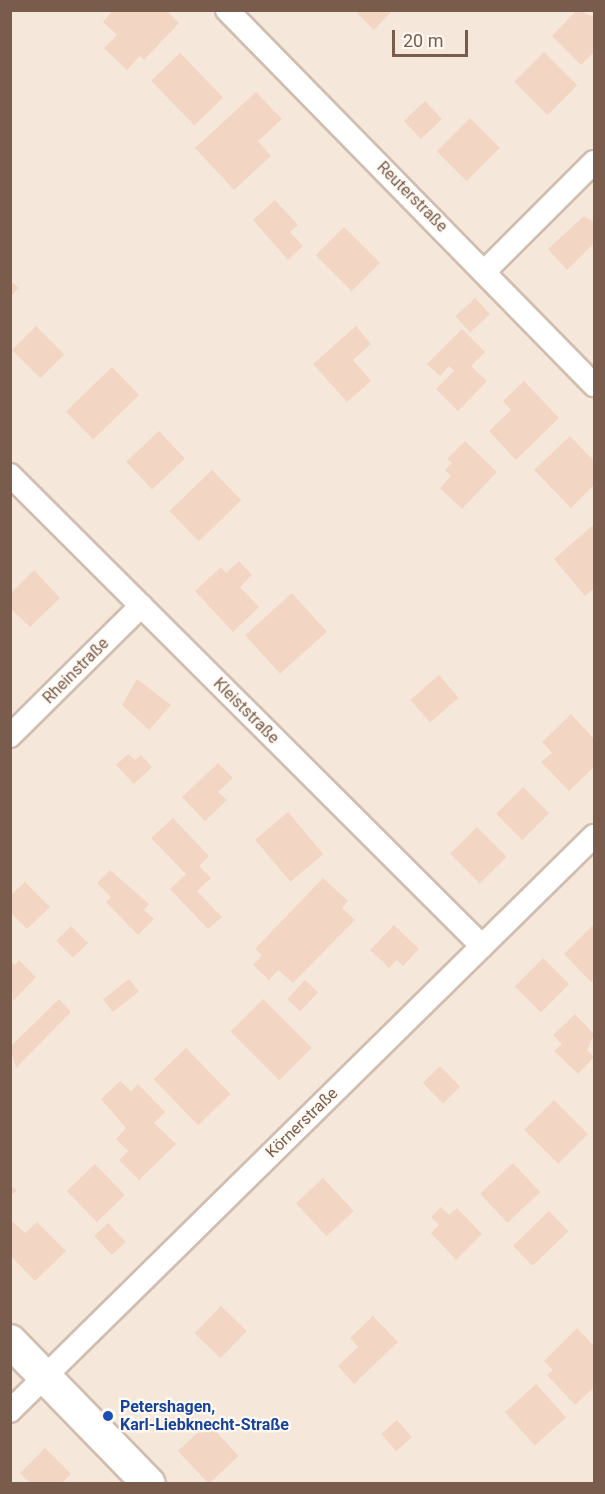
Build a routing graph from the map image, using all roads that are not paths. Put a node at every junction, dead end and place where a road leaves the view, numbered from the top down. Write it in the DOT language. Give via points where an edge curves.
graph roads {
  1 [pos="227,10"];
  2 [pos="594,162"];
  3 [pos="485,271"];
  4 [pos="594,385"];
  5 [pos="10,475"];
  6 [pos="141,606"];
  7 [pos="10,736"];
  8 [pos="594,836"];
  9 [pos="482,946"];
  10 [pos="10,1341"];
  11 [pos="44,1377"];
  12 [pos="10,1411"];
  13 [pos="148,1484"];
  1 -- 3 [label="street, Reuterstraße"];
  2 -- 3 [label="street"];
  3 -- 4 [label="street, Reuterstraße"];
  5 -- 6 [label="street, Kleiststraße"];
  6 -- 7 [label="street, Rheinstraße"];
  6 -- 9 [label="street, Kleiststraße"];
  8 -- 9 [label="street, Körnerstraße"];
  9 -- 11 [label="street, Körnerstraße"];
  10 -- 11 [label="street"];
  11 -- 12 [label="street, Körnerstraße"];
  11 -- 13 [label="street"];
}
